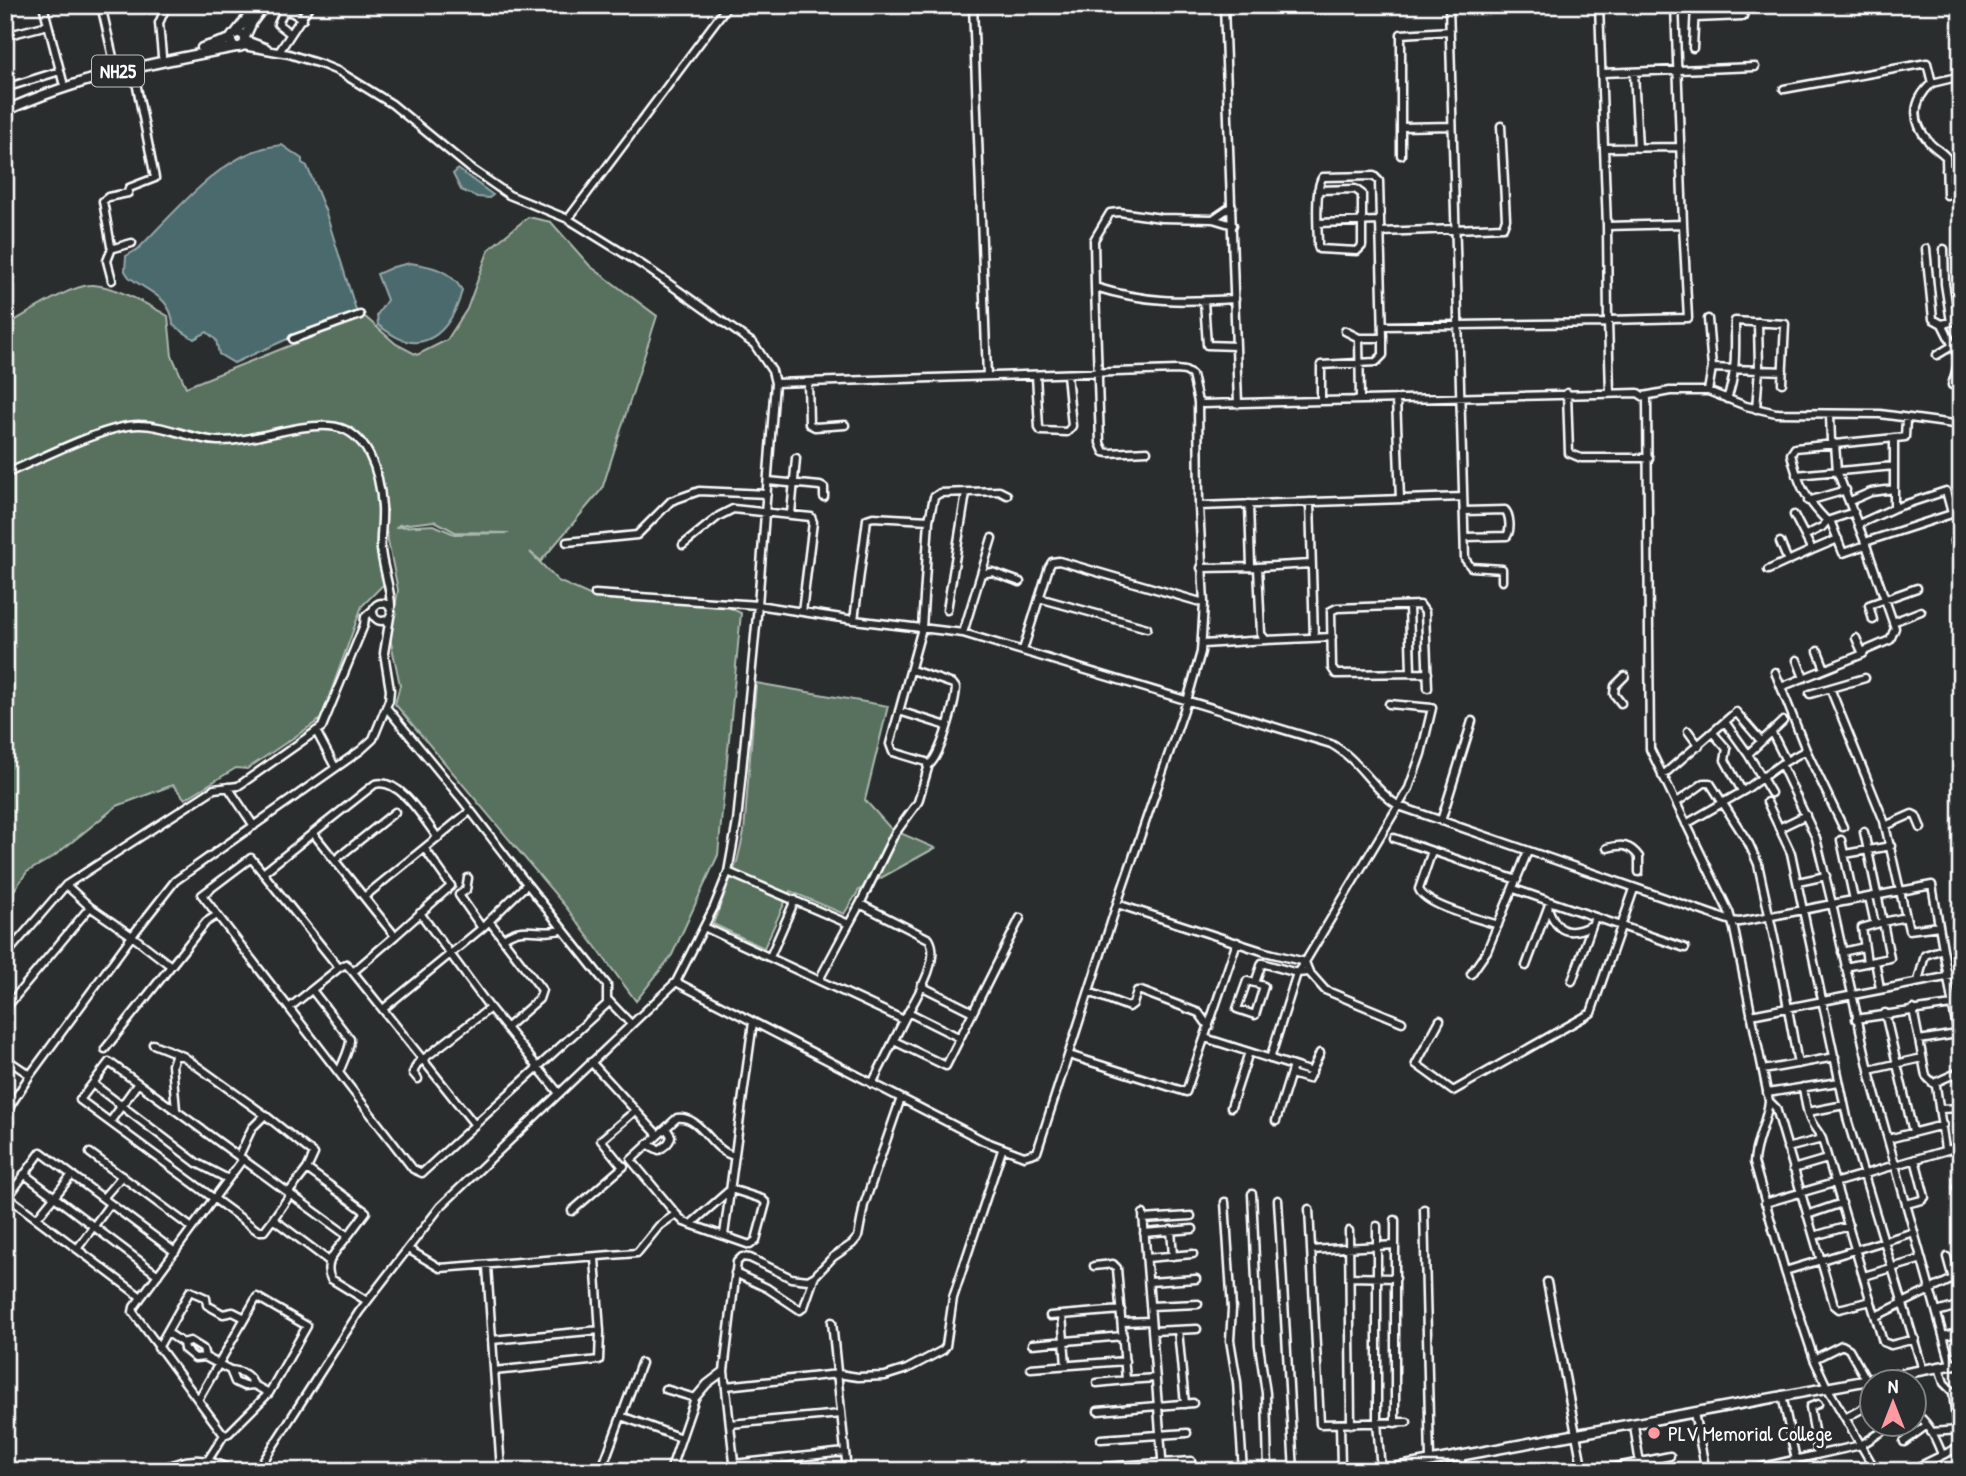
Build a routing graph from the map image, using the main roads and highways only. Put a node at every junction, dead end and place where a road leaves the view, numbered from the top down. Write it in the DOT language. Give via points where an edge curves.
graph roads {
  1 [pos="257,5"];
  2 [pos="265,5"];
  3 [pos="239,41"];
  4 [pos="5,108"];
  5 [pos="1956,1364"];
  6 [pos="1402,1468"];
  7 [pos="1379,1470"];
  8 [pos="159,1471"];
  9 [pos="230,1471"];
  1 -- 3 [label="main road"];
  2 -- 3 [label="main road"];
  3 -- 4 [label="main road, NH25" via="133,67"];
  3 -- 4 [label="main road, NH25" via="115,66 63,82"];
  5 -- 6 [label="main road"];
  6 -- 7 [label="main road"];
  8 -- 9 [label="main road" via="185,1461 208,1461"];
}
